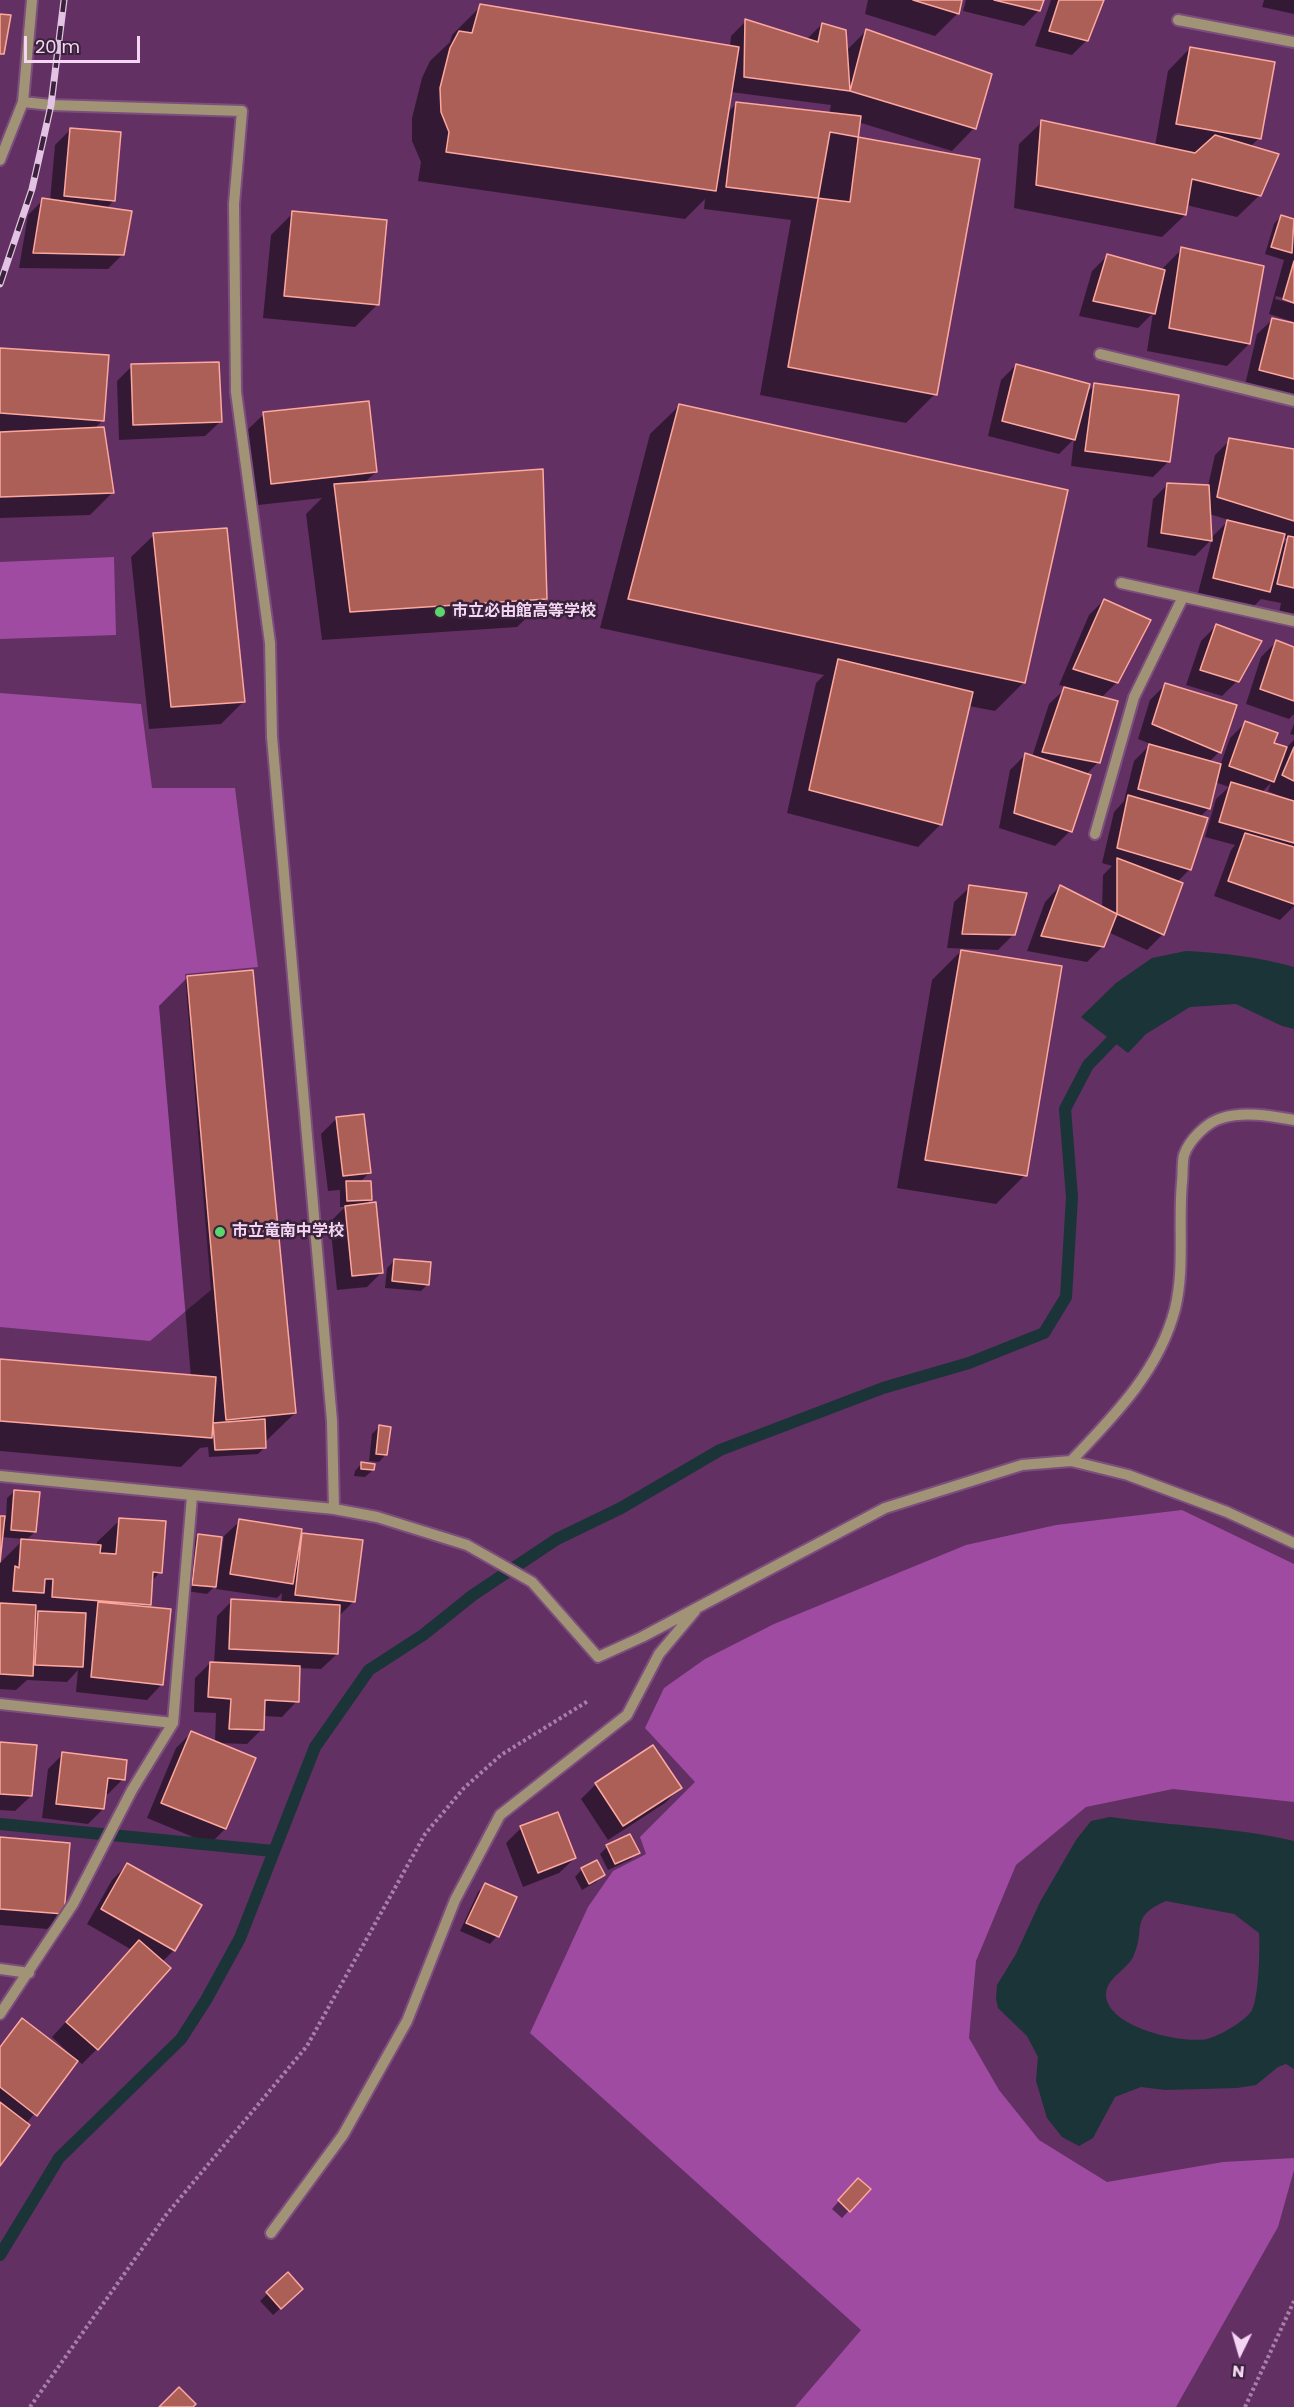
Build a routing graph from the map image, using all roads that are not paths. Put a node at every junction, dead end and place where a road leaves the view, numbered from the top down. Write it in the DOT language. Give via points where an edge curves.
graph roads {
  1 [pos="32,0"];
  2 [pos="1178,20"];
  3 [pos="1294,42"];
  4 [pos="22,102"];
  5 [pos="0,160"];
  6 [pos="1100,354"];
  7 [pos="1294,400"];
  8 [pos="1121,584"];
  9 [pos="1184,597"];
  10 [pos="1294,621"];
  11 [pos="1095,834"];
  12 [pos="1294,1120"];
  13 [pos="1071,1461"];
  14 [pos="0,1476"];
  15 [pos="192,1496"];
  16 [pos="334,1509"];
  17 [pos="1294,1543"];
  18 [pos="699,1606"];
  19 [pos="0,1704"];
  20 [pos="172,1723"];
  21 [pos="0,1970"];
  22 [pos="28,1973"];
  23 [pos="0,2014"];
  24 [pos="271,2233"];
  1 -- 4 [label="street"];
  2 -- 3 [label="street"];
  4 -- 5 [label="street"];
  4 -- 16 [label="street" via="242,111 234,204 236,392 270,643 272,737 332,1421"];
  6 -- 7 [label="street"];
  8 -- 9 [label="street"];
  9 -- 10 [label="street"];
  9 -- 11 [label="street" via="1134,697"];
  12 -- 13 [label="street" via="1260,1114 1221,1118 1193,1141 1184,1155 1175,1309 1157,1358 1116,1414"];
  13 -- 17 [label="street" via="1128,1475 1227,1512"];
  13 -- 18 [label="street" via="1022,1465 885,1508"];
  14 -- 15 [label="street"];
  15 -- 16 [label="street"];
  15 -- 20 [label="street"];
  16 -- 18 [label="street" via="377,1517 466,1545 532,1582 598,1657"];
  18 -- 24 [label="street" via="658,1654 627,1715 500,1815 455,1900 407,2021 343,2135"];
  19 -- 20 [label="street"];
  20 -- 22 [label="street" via="73,1904"];
  21 -- 22 [label="street"];
  22 -- 23 [label="street"];
}
